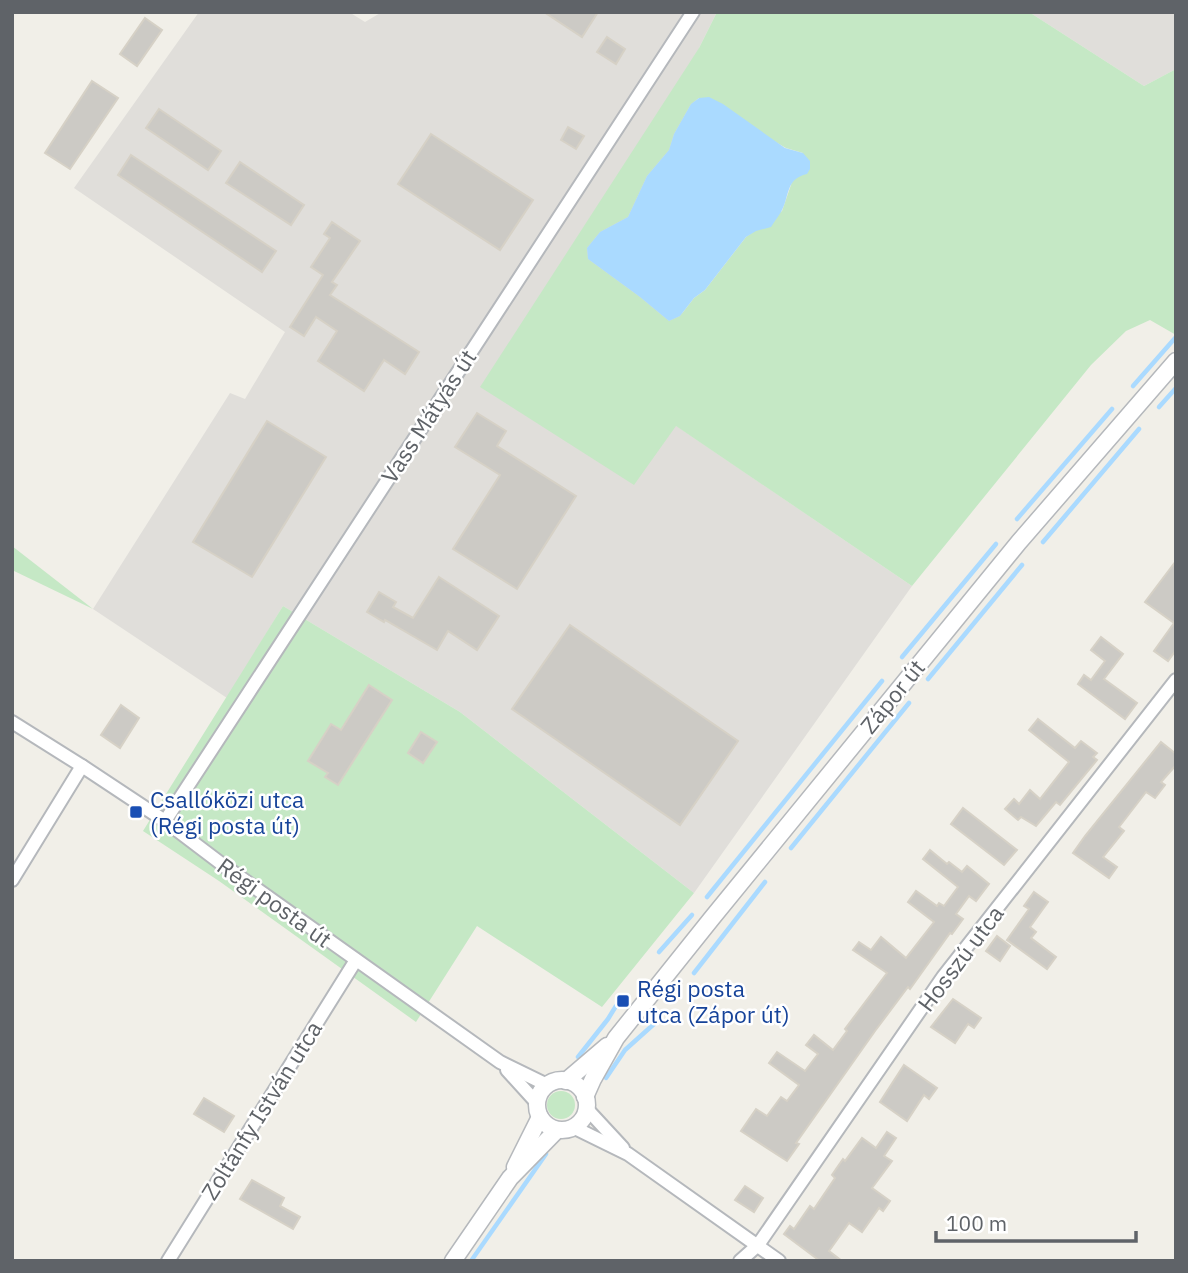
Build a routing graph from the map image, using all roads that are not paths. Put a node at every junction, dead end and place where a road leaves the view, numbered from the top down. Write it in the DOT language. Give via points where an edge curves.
graph roads {
  1 [pos="693,12"];
  2 [pos="1176,362"];
  3 [pos="1176,680"];
  4 [pos="12,722"];
  5 [pos="82,766"];
  6 [pos="164,821"];
  7 [pos="12,880"];
  8 [pos="356,960"];
  9 [pos="616,1038"];
  10 [pos="500,1062"];
  11 [pos="566,1081"];
  12 [pos="547,1085"];
  13 [pos="586,1103"];
  14 [pos="538,1110"];
  15 [pos="565,1129"];
  16 [pos="628,1154"];
  17 [pos="510,1178"];
  18 [pos="758,1245"];
  19 [pos="168,1261"];
  20 [pos="453,1261"];
  21 [pos="740,1261"];
  22 [pos="779,1261"];
  1 -- 6 [label="street, Vass Mátyás út"];
  2 -- 9 [label="street, Zápor út" via="1019,542"];
  3 -- 18 [label="street, Hosszú utca" via="943,977"];
  4 -- 5 [label="street, Régi posta út"];
  5 -- 6 [label="street, Régi posta út"];
  5 -- 7 [label="street"];
  6 -- 8 [label="street, Régi posta út"];
  8 -- 10 [label="street, Régi posta út"];
  8 -- 19 [label="street, Zoltánfy István utca"];
  9 -- 11 [label="street, Zápor út"];
  9 -- 13 [label="street, Zápor út" via="593,1079"];
  10 -- 12 [label="street, Régi posta út"];
  10 -- 14 [label="street, Régi posta út"];
  11 -- 12 [label="street"];
  11 -- 13 [label="street" via="578,1086"];
  12 -- 14 [label="street"];
  13 -- 15 [label="street" via="579,1123"];
  13 -- 16 [label="street"];
  14 -- 15 [label="street" via="550,1127"];
  14 -- 17 [label="street"];
  15 -- 16 [label="street"];
  15 -- 17 [label="street"];
  16 -- 18 [label="street"];
  17 -- 20 [label="street"];
  18 -- 21 [label="street, Hosszú utca"];
  18 -- 22 [label="street"];
}
